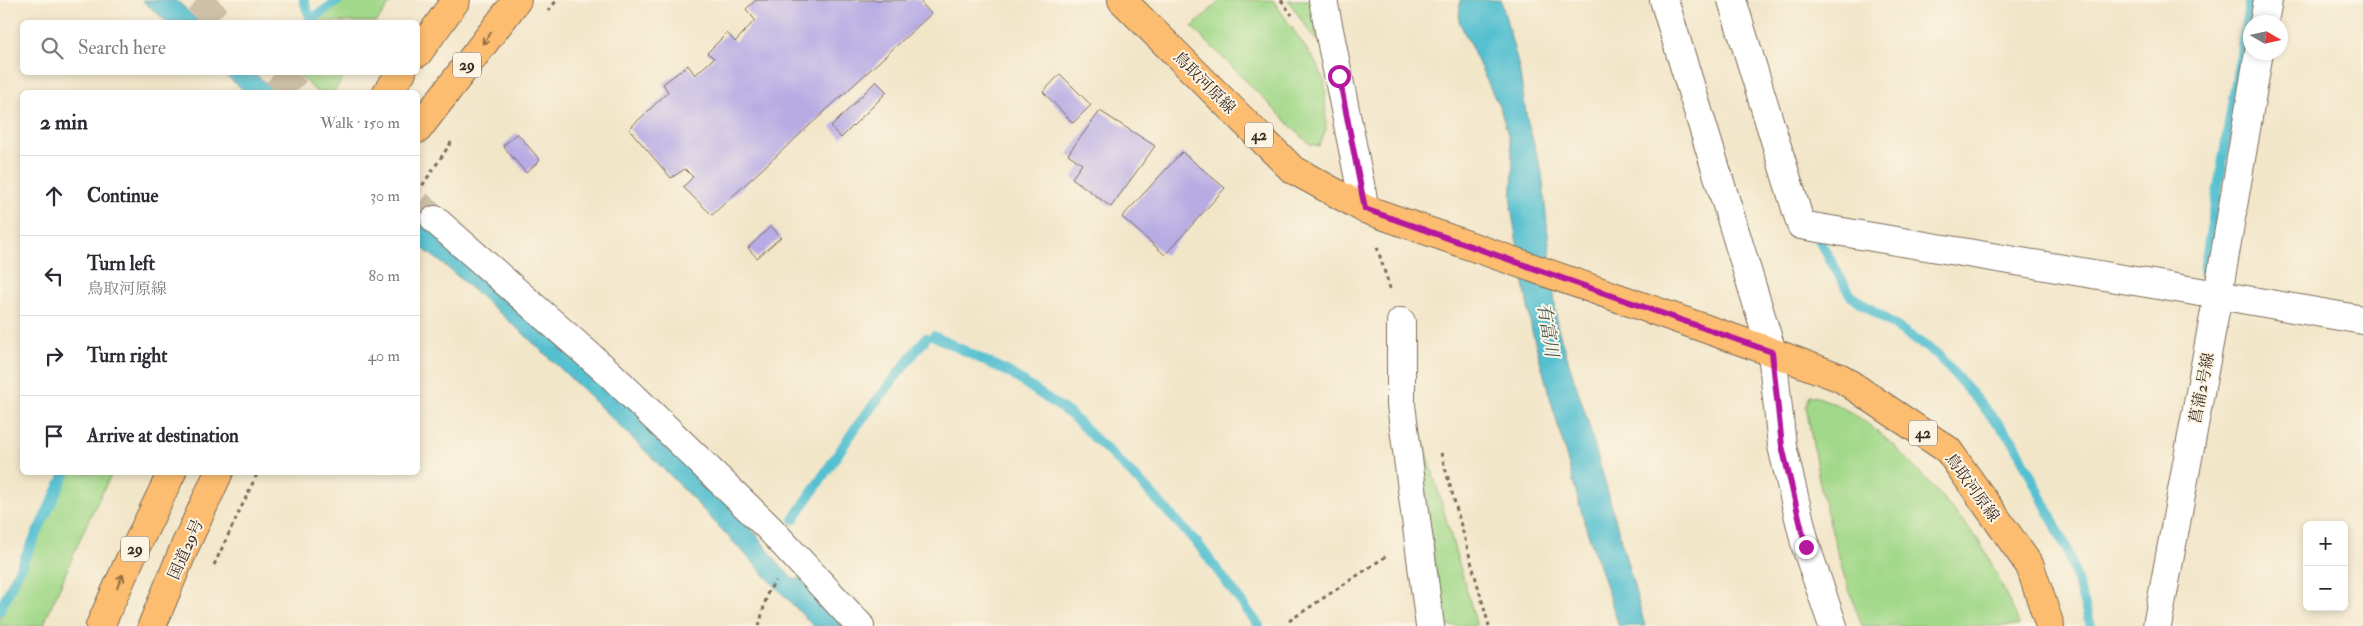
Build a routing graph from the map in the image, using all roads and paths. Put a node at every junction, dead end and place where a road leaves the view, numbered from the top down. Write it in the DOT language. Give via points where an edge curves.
graph roads {
  1 [pos="456,0"];
  2 [pos="517,0"];
  3 [pos="1122,0"];
  4 [pos="1323,0"];
  5 [pos="1664,0"];
  6 [pos="1732,0"];
  7 [pos="2268,0"];
  8 [pos="2265,15"];
  9 [pos="420,50"];
  10 [pos="2258,60"];
  11 [pos="400,75"];
  12 [pos="388,90"];
  13 [pos="420,127"];
  14 [pos="1365,209"];
  15 [pos="435,220"];
  16 [pos="2218,295"];
  17 [pos="2363,320"];
  18 [pos="1400,322"];
  19 [pos="1772,352"];
  20 [pos="170,475"];
  21 [pos="218,475"];
  22 [pos="257,475"];
  23 [pos="1418,535"];
  24 [pos="795,556"];
  25 [pos="211,572"];
  26 [pos="1289,621"];
  27 [pos="100,626"];
  28 [pos="152,626"];
  29 [pos="759,626"];
  30 [pos="860,626"];
  31 [pos="1430,626"];
  32 [pos="1833,626"];
  33 [pos="2050,626"];
  34 [pos="2157,626"];
  1 -- 9 [label="main road"];
  2 -- 13 [label="main road, 29, one-way"];
  3 -- 14 [label="main road, 鳥取河原線 / 42" via="1292,169"];
  4 -- 14 [label="street"];
  5 -- 19 [label="street"];
  6 -- 16 [label="street" via="1801,225"];
  7 -- 8 [label="street"];
  10 -- 16 [label="street, 菖蒲2号線"];
  11 -- 12 [label="main road"];
  14 -- 19 [label="main road, 鳥取河原線 / 42"];
  15 -- 24 [label="street" via="610,373"];
  16 -- 17 [label="street"];
  16 -- 34 [label="street, 菖蒲2号線"];
  18 -- 23 [label="street" via="1401,405"];
  19 -- 32 [label="street" via="1782,446 1806,547"];
  19 -- 33 [label="main road, 鳥取河原線 / 42" via="1841,378 1948,450 2030,566"];
  27 -- 20 [label="main road, 29, one-way"];
  21 -- 28 [label="main road, 国道29号"];
  22 -- 25 [label="path"];
  23 -- 26 [label="path"];
  23 -- 31 [label="street"];
  24 -- 29 [label="path" via="768,591"];
  24 -- 30 [label="street"];
}
